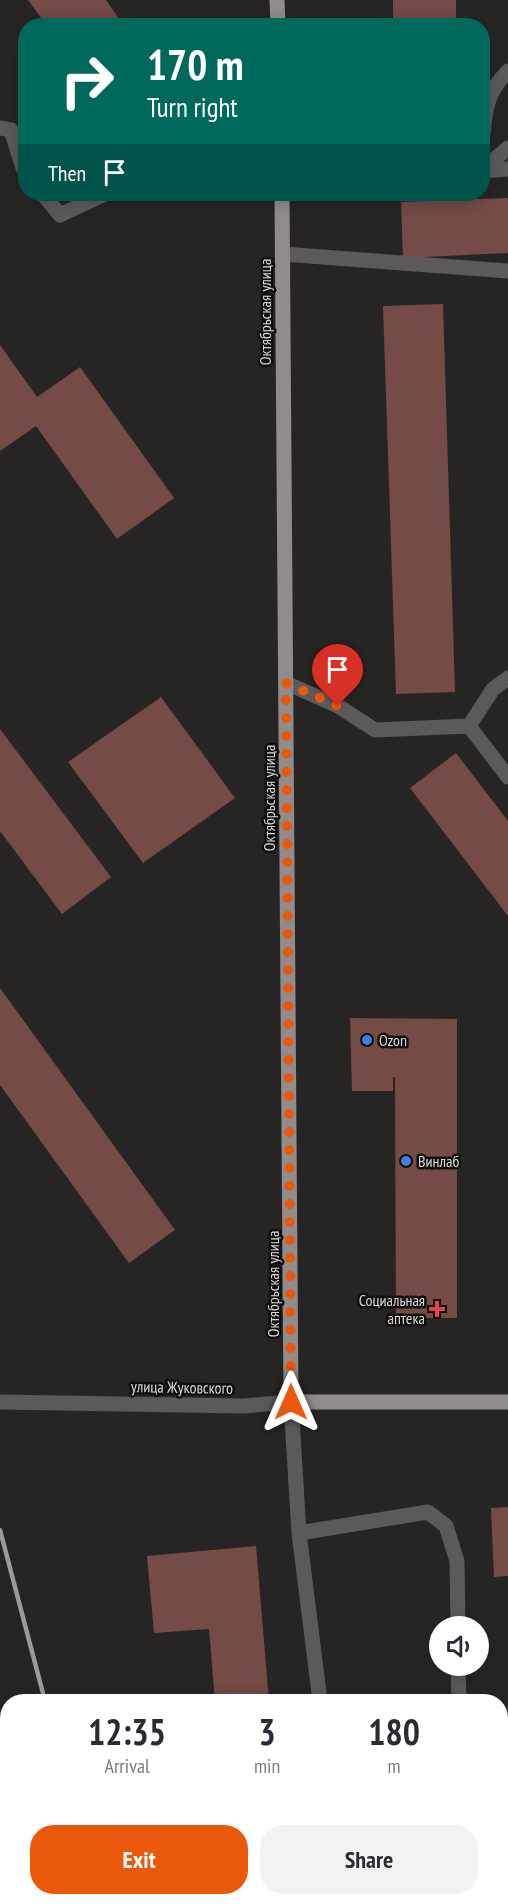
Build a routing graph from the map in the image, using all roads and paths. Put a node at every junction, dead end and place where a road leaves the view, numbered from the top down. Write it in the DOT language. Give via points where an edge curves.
graph roads {
  1 [pos="277,0"];
  2 [pos="278,18"];
  3 [pos="508,71"];
  4 [pos="490,97"];
  5 [pos="0,128"];
  6 [pos="508,148"];
  7 [pos="18,150"];
  8 [pos="490,164"];
  9 [pos="490,170"];
  10 [pos="508,170"];
  11 [pos="49,201"];
  12 [pos="89,201"];
  13 [pos="282,201"];
  14 [pos="283,254"];
  15 [pos="508,271"];
  16 [pos="508,678"];
  17 [pos="286,683"];
  18 [pos="469,726"];
  19 [pos="508,777"];
  20 [pos="0,1402"];
  21 [pos="291,1402"];
  22 [pos="508,1402"];
  23 [pos="299,1533"];
  24 [pos="458,1616"];
  25 [pos="458,1676"];
  26 [pos="319,1694"];
  27 [pos="459,1694"];
  1 -- 2 [label="main road"];
  3 -- 4 [label="street" via="495,84"];
  5 -- 7 [label="street" via="11,130"];
  6 -- 8 [label="street"];
  9 -- 10 [label="street"];
  11 -- 12 [label="street" via="60,214"];
  13 -- 14 [label="main road, Октябрьская улица"];
  14 -- 15 [label="street"];
  14 -- 17 [label="main road, Октябрьская улица"];
  16 -- 18 [label="street" via="493,689"];
  17 -- 18 [label="street" via="338,706 375,730"];
  17 -- 21 [label="main road, Октябрьская улица"];
  18 -- 19 [label="street"];
  20 -- 21 [label="street, улица Жуковского" via="243,1406"];
  21 -- 22 [label="main road, улица Жуковского"];
  21 -- 23 [label="street"];
  23 -- 24 [label="street" via="428,1512 446,1526 457,1560"];
  23 -- 26 [label="street"];
  25 -- 27 [label="street"];
}
